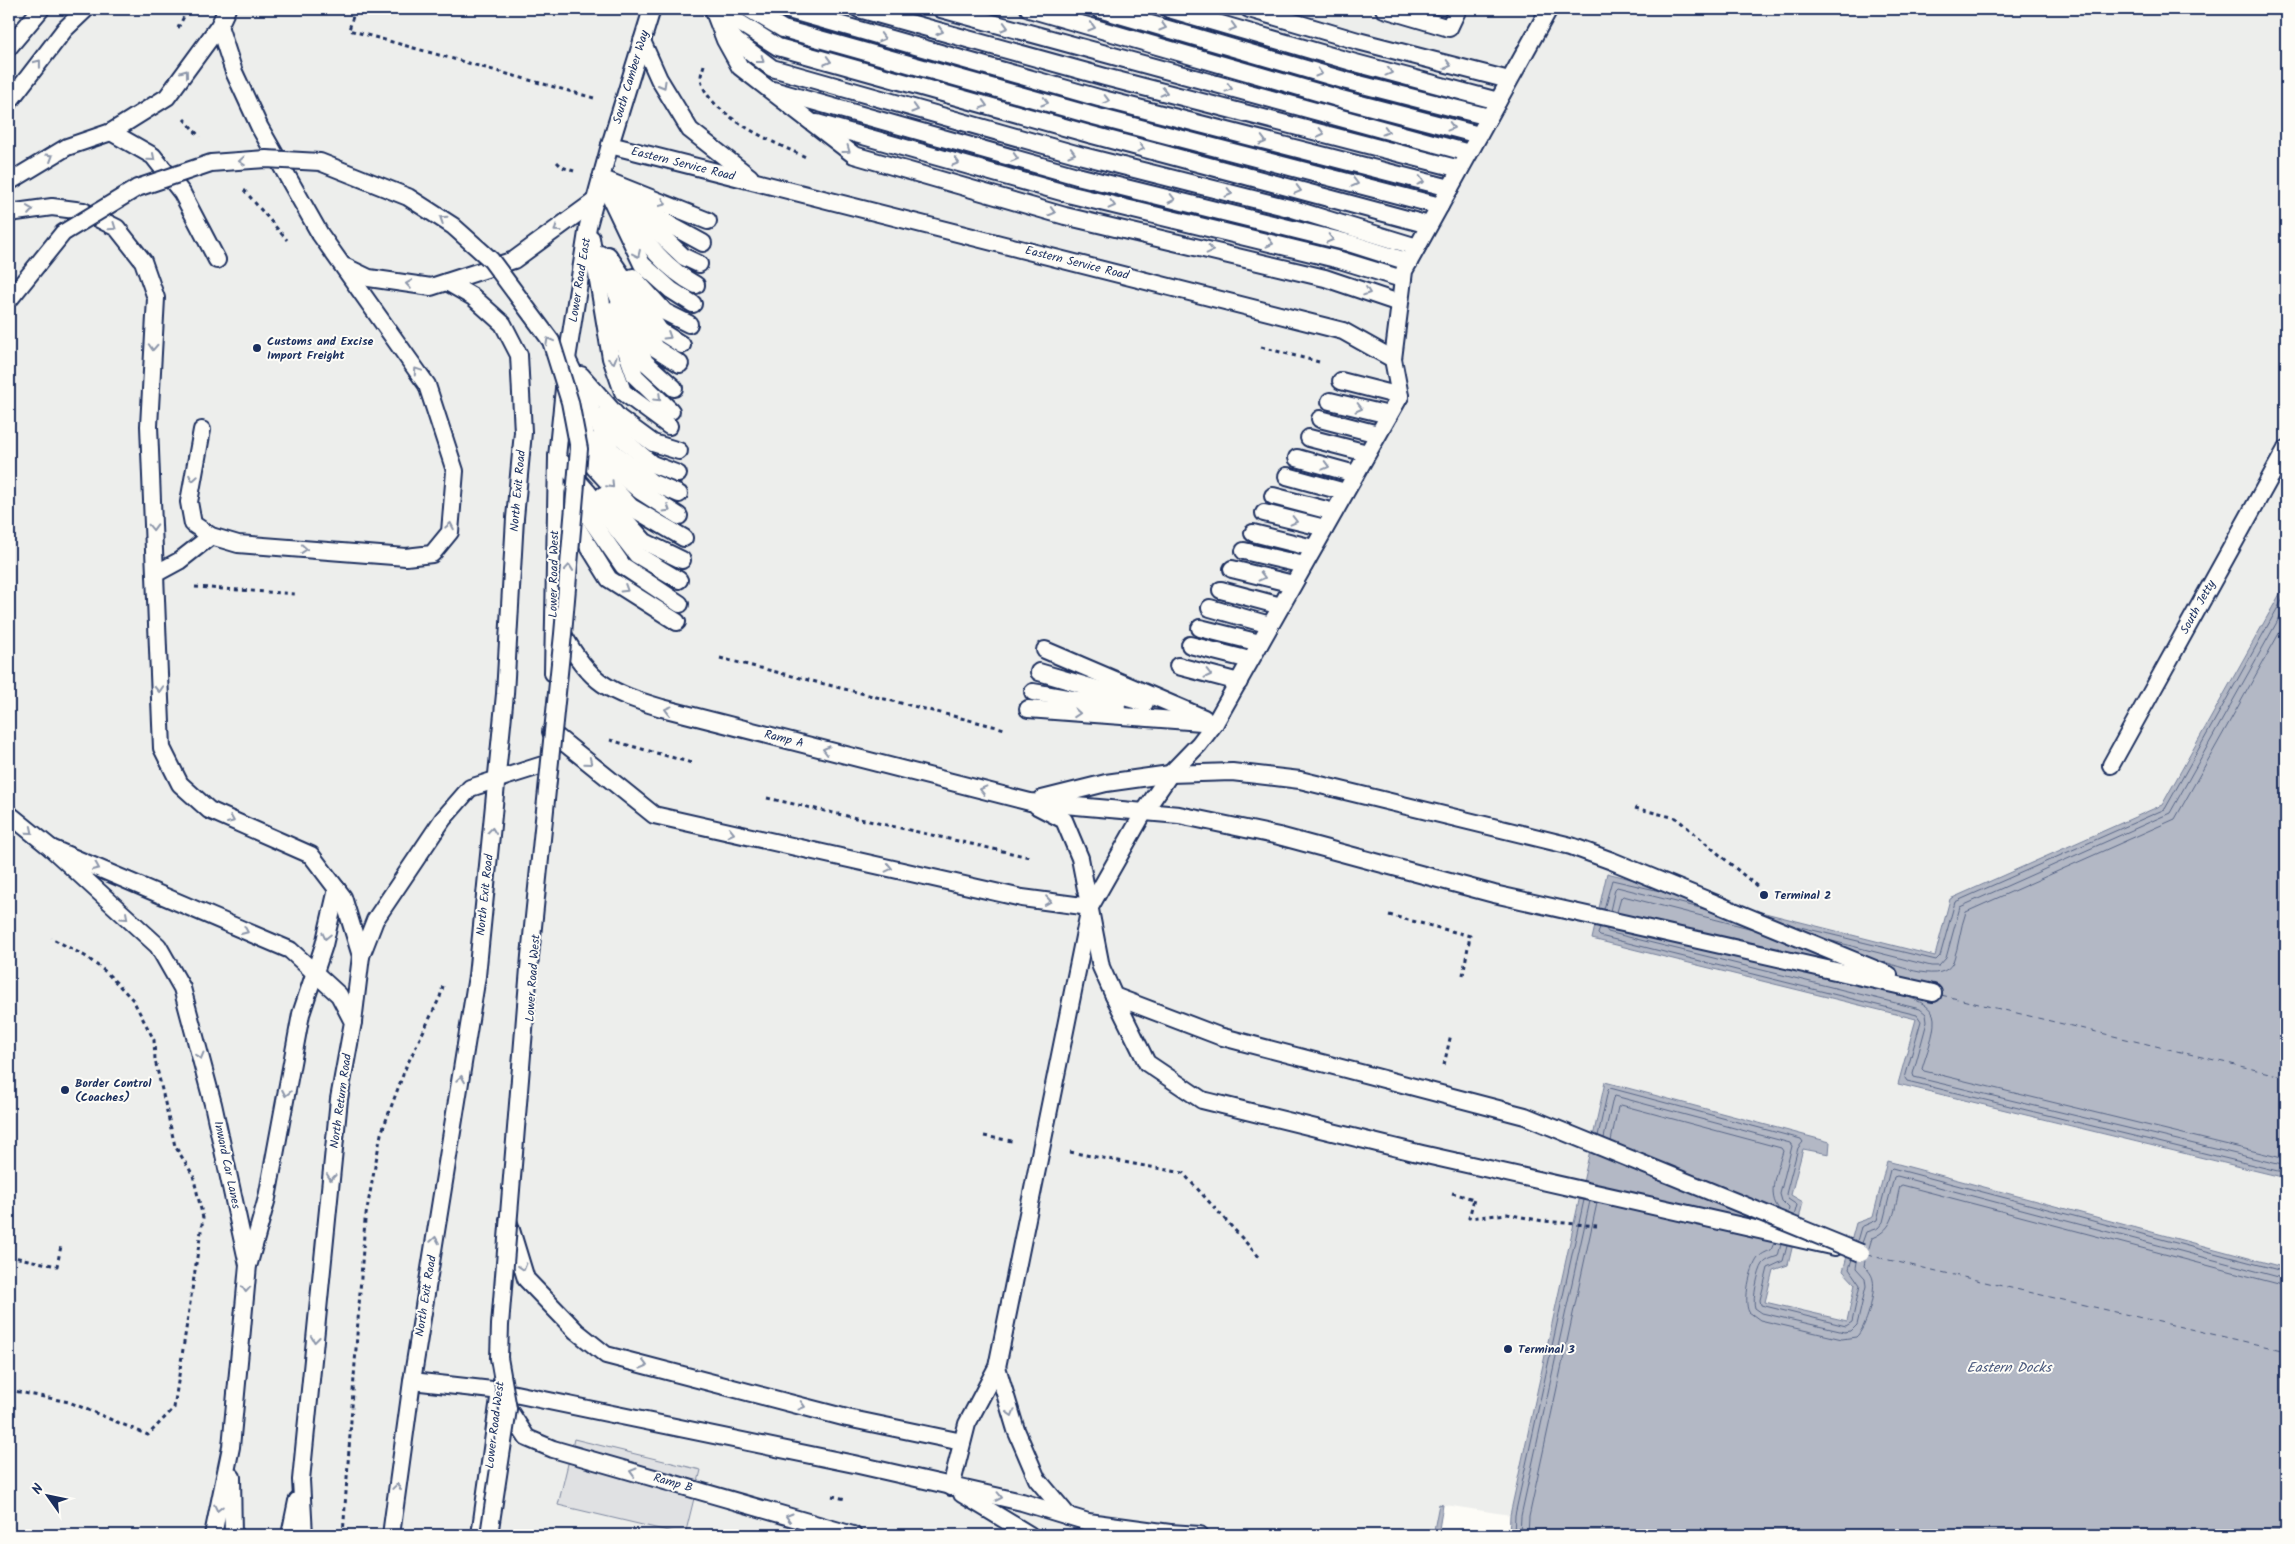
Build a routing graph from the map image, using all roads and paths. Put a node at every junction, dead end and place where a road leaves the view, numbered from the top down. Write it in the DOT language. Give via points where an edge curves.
graph roads {
  1 [pos="41,9"];
  2 [pos="86,9"];
  3 [pos="227,9"];
  4 [pos="355,9"];
  5 [pos="652,9"];
  6 [pos="749,9"];
  7 [pos="785,9"];
  8 [pos="859,9"];
  9 [pos="941,9"];
  10 [pos="1029,9"];
  11 [pos="1099,9"];
  12 [pos="1169,9"];
  13 [pos="1250,9"];
  14 [pos="1384,9"];
  15 [pos="1458,9"];
  16 [pos="1549,9"];
  17 [pos="717,10"];
  18 [pos="219,26"];
  19 [pos="642,41"];
  20 [pos="9,47"];
  21 [pos="1510,80"];
  22 [pos="766,88"];
  23 [pos="594,98"];
  24 [pos="1498,101"];
  25 [pos="9,102"];
  26 [pos="1489,117"];
  27 [pos="807,121"];
  28 [pos="111,132"];
  29 [pos="1479,135"];
  30 [pos="610,145"];
  31 [pos="1469,153"];
  32 [pos="1460,169"];
  33 [pos="601,178"];
  34 [pos="9,182"];
  35 [pos="756,182"];
  36 [pos="1450,188"];
  37 [pos="596,200"];
  38 [pos="1440,206"];
  39 [pos="9,213"];
  40 [pos="708,221"];
  41 [pos="1429,225"];
  42 [pos="588,226"];
  43 [pos="703,243"];
  44 [pos="1413,254"];
  45 [pos="217,260"];
  46 [pos="699,264"];
  47 [pos="344,266"];
  48 [pos="1402,280"];
  49 [pos="447,282"];
  50 [pos="696,285"];
  51 [pos="9,300"];
  52 [pos="693,304"];
  53 [pos="1399,304"];
  54 [pos="689,324"];
  55 [pos="682,345"];
  56 [pos="1261,347"];
  57 [pos="567,359"];
  58 [pos="1393,359"];
  59 [pos="680,364"];
  60 [pos="1328,364"];
  61 [pos="1341,381"];
  62 [pos="674,388"];
  63 [pos="1400,396"];
  64 [pos="1330,401"];
  65 [pos="1389,415"];
  66 [pos="560,417"];
  67 [pos="670,419"];
  68 [pos="1320,419"];
  69 [pos="202,430"];
  70 [pos="1378,434"];
  71 [pos="1309,438"];
  72 [pos="2286,449"];
  73 [pos="679,451"];
  74 [pos="1367,453"];
  75 [pos="557,457"];
  76 [pos="1297,458"];
  77 [pos="678,474"];
  78 [pos="1355,474"];
  79 [pos="1287,476"];
  80 [pos="1345,492"];
  81 [pos="679,494"];
  82 [pos="1273,496"];
  83 [pos="1334,512"];
  84 [pos="1264,513"];
  85 [pos="679,516"];
  86 [pos="1325,528"];
  87 [pos="1253,533"];
  88 [pos="210,536"];
  89 [pos="684,538"];
  90 [pos="1313,548"];
  91 [pos="1244,551"];
  92 [pos="682,560"];
  93 [pos="1304,565"];
  94 [pos="1232,569"];
  95 [pos="155,579"];
  96 [pos="679,580"];
  97 [pos="1293,584"];
  98 [pos="1222,590"];
  99 [pos="296,594"];
  100 [pos="680,604"];
  101 [pos="1280,606"];
  102 [pos="1210,608"];
  103 [pos="677,622"];
  104 [pos="1270,625"];
  105 [pos="1200,628"];
  106 [pos="563,634"];
  107 [pos="1260,643"];
  108 [pos="1190,645"];
  109 [pos="1045,650"];
  110 [pos="720,658"];
  111 [pos="1250,660"];
  112 [pos="1178,666"];
  113 [pos="1039,672"];
  114 [pos="1239,682"];
  115 [pos="1033,692"];
  116 [pos="1028,709"];
  117 [pos="1215,723"];
  118 [pos="1009,730"];
  119 [pos="551,732"];
  120 [pos="604,739"];
  121 [pos="549,763"];
  122 [pos="692,763"];
  123 [pos="2111,765"];
  124 [pos="1170,774"];
  125 [pos="497,780"];
  126 [pos="767,798"];
  127 [pos="1030,802"];
  128 [pos="1144,812"];
  129 [pos="9,814"];
  130 [pos="51,848"];
  131 [pos="1029,857"];
  132 [pos="337,889"];
  133 [pos="1090,907"];
  134 [pos="1389,916"];
  135 [pos="51,938"];
  136 [pos="361,956"];
  137 [pos="315,973"];
  138 [pos="1464,975"];
  139 [pos="445,979"];
  140 [pos="1114,996"];
  141 [pos="353,1022"];
  142 [pos="984,1136"];
  143 [pos="1041,1146"];
  144 [pos="1448,1192"];
  145 [pos="503,1204"];
  146 [pos="1506,1214"];
  147 [pos="61,1246"];
  148 [pos="9,1256"];
  149 [pos="1260,1258"];
  150 [pos="248,1265"];
  151 [pos="996,1367"];
  152 [pos="412,1381"];
  153 [pos="9,1390"];
  154 [pos="501,1391"];
  155 [pos="508,1409"];
  156 [pos="962,1442"];
  157 [pos="231,1447"];
  158 [pos="301,1480"];
  159 [pos="951,1487"];
  160 [pos="1069,1516"];
  161 [pos="540,1534"];
  162 [pos="1166,1534"];
  163 [pos="213,1535"];
  164 [pos="233,1535"];
  165 [pos="290,1535"];
  166 [pos="304,1535"];
  167 [pos="343,1535"];
  168 [pos="391,1535"];
  169 [pos="480,1535"];
  170 [pos="489,1535"];
  171 [pos="546,1535"];
  172 [pos="852,1535"];
  173 [pos="1030,1535"];
  174 [pos="1200,1535"];
  1 -- 20 [label="lane"];
  25 -- 2 [label="lane, one-way" via="64,29"];
  3 -- 18 [label="lane"];
  4 -- 23 [label="path" via="349,30"];
  5 -- 19 [label="lane, South Camber Way"];
  6 -- 38 [label="lane, one-way" via="784,28 833,43 1094,116"];
  7 -- 36 [label="lane, one-way" via="1090,96"];
  8 -- 32 [label="lane, one-way"];
  9 -- 31 [label="lane, one-way"];
  10 -- 29 [label="lane, one-way" via="1341,99"];
  11 -- 26 [label="lane, one-way" via="1347,81"];
  12 -- 24 [label="lane, one-way"];
  13 -- 21 [label="lane, one-way"];
  14 -- 15 [label="lane" via="1449,28"];
  16 -- 21 [label="lane"];
  17 -- 22 [label="lane" via="725,40 740,67"];
  17 -- 41 [label="lane, one-way" via="778,47"];
  17 -- 44 [label="lane, one-way" via="736,41 772,68 1083,156 1294,209"];
  28 -- 18 [label="lane, one-way" via="167,97"];
  18 -- 47 [label="lane" via="234,72 260,128 320,234"];
  19 -- 30 [label="lane, South Camber Way"];
  19 -- 35 [label="lane, Eastern Service Road, one-way" via="690,130"];
  21 -- 24 [label="lane"];
  22 -- 27 [label="lane"];
  22 -- 44 [label="lane, one-way" via="1077,176 1349,243"];
  24 -- 26 [label="lane"];
  26 -- 29 [label="lane"];
  27 -- 48 [label="lane, one-way" via="1072,195 1340,260"];
  27 -- 53 [label="lane, one-way" via="854,155 1065,216 1325,278"];
  34 -- 28 [label="lane, one-way" via="67,147"];
  28 -- 45 [label="lane, one-way" via="153,156 182,193"];
  29 -- 31 [label="lane"];
  30 -- 33 [label="lane, Lower Road East"];
  30 -- 35 [label="lane, Eastern Service Road"];
  31 -- 32 [label="lane"];
  32 -- 36 [label="lane"];
  33 -- 37 [label="lane, Lower Road East"];
  33 -- 40 [label="lane, one-way"];
  33 -- 43 [label="lane" via="670,226"];
  33 -- 46 [label="lane" via="653,230 684,257"];
  33 -- 50 [label="lane" via="647,244 678,275"];
  33 -- 52 [label="lane, one-way" via="642,264 671,290"];
  35 -- 58 [label="lane, Eastern Service Road" via="1342,331"];
  36 -- 38 [label="lane"];
  37 -- 42 [label="lane, Lower Road East"];
  37 -- 49 [label="lane, one-way" via="514,260"];
  38 -- 41 [label="lane"];
  39 -- 95 [label="lane, one-way" via="52,207 84,211 117,228 144,261 156,298 149,426"];
  41 -- 44 [label="lane"];
  42 -- 54 [label="lane" via="665,312"];
  42 -- 55 [label="lane, one-way" via="660,331"];
  42 -- 57 [label="lane, Lower Road East"];
  42 -- 59 [label="lane" via="655,348"];
  42 -- 62 [label="lane" via="645,362"];
  42 -- 67 [label="lane, one-way" via="611,358 623,392"];
  44 -- 48 [label="lane"];
  49 -- 47 [label="lane, one-way" via="431,288 369,278"];
  88 -- 47 [label="lane, one-way" via="238,544 406,557 432,554 450,532 455,472 427,385"];
  48 -- 53 [label="lane"];
  49 -- 125 [label="lane, North Exit Road" via="473,297 503,324 520,355 523,432"];
  106 -- 51 [label="lane, one-way, bridge" via="579,449 570,402 551,341 490,260 453,226 408,197 320,162 266,159 211,163 137,188 63,233"];
  53 -- 58 [label="lane"];
  56 -- 60 [label="path"];
  57 -- 66 [label="lane, Lower Road East"];
  57 -- 73 [label="lane" via="619,418 653,443"];
  57 -- 77 [label="lane" via="618,435 652,464"];
  57 -- 81 [label="lane" via="611,450 651,482"];
  57 -- 85 [label="lane, one-way" via="601,458 640,492"];
  57 -- 89 [label="lane, one-way" via="594,467 631,507"];
  58 -- 63 [label="lane"];
  61 -- 63 [label="lane"];
  63 -- 65 [label="lane"];
  64 -- 65 [label="lane, one-way"];
  65 -- 70 [label="lane"];
  66 -- 75 [label="lane, Lower Road West"];
  68 -- 70 [label="lane"];
  69 -- 88 [label="lane, one-way" via="189,502 193,524"];
  70 -- 74 [label="lane"];
  71 -- 74 [label="lane"];
  72 -- 123 [label="lane, South Jetty"];
  74 -- 78 [label="lane"];
  75 -- 92 [label="lane" via="591,482 645,542"];
  75 -- 96 [label="lane" via="637,556"];
  75 -- 100 [label="lane" via="577,500 623,566"];
  75 -- 103 [label="lane, one-way" via="568,512 609,579"];
  75 -- 119 [label="lane, Lower Road West"];
  76 -- 78 [label="lane, one-way"];
  78 -- 80 [label="lane"];
  79 -- 80 [label="lane"];
  80 -- 83 [label="lane"];
  82 -- 83 [label="lane"];
  83 -- 86 [label="lane"];
  84 -- 86 [label="lane, one-way"];
  86 -- 90 [label="lane"];
  87 -- 90 [label="lane"];
  88 -- 95 [label="lane"];
  90 -- 93 [label="lane"];
  91 -- 93 [label="lane"];
  93 -- 97 [label="lane"];
  94 -- 97 [label="lane, one-way"];
  95 -- 99 [label="path"];
  95 -- 132 [label="lane, one-way" via="162,748 180,784 208,810 311,855"];
  97 -- 101 [label="lane"];
  98 -- 101 [label="lane"];
  101 -- 104 [label="lane"];
  102 -- 104 [label="lane"];
  104 -- 107 [label="lane"];
  105 -- 107 [label="lane"];
  127 -- 106 [label="lane, Ramp A, one-way" via="620,695 577,660"];
  106 -- 155 [label="lane, bridge" via="530,956 500,1325 499,1358"];
  107 -- 111 [label="lane"];
  108 -- 111 [label="lane"];
  109 -- 117 [label="lane"];
  110 -- 118 [label="path"];
  111 -- 114 [label="lane"];
  112 -- 114 [label="lane, one-way"];
  113 -- 117 [label="lane"];
  114 -- 117 [label="lane"];
  115 -- 117 [label="lane"];
  116 -- 117 [label="lane, one-way"];
  117 -- 124 [label="lane" via="1200,744"];
  119 -- 121 [label="lane, Lower Road West"];
  119 -- 133 [label="lane, one-way" via="654,816 1022,898"];
  120 -- 122 [label="path"];
  121 -- 125 [label="lane"];
  121 -- 145 [label="lane, Lower Road West" via="532,1008 527,1054 515,1105"];
  124 -- 127 [label="lane" via="1106,783"];
  124 -- 128 [label="lane"];
  124 -- 128 [label="lane" via="1232,772 1300,780 1570,846 1933,993 1494,894 1278,836 1179,815"];
  125 -- 136 [label="lane" via="470,788 444,819 375,920"];
  152 -- 125 [label="lane, North Exit Road, one-way" via="477,976"];
  126 -- 131 [label="path"];
  127 -- 128 [label="lane"];
  127 -- 133 [label="lane" via="1064,820 1080,858"];
  128 -- 133 [label="lane"];
  129 -- 130 [label="lane, one-way"];
  130 -- 137 [label="lane, one-way" via="290,950"];
  130 -- 150 [label="lane, Inward Car Lanes, one-way" via="158,946 182,988 213,1104"];
  132 -- 136 [label="lane" via="343,897"];
  132 -- 137 [label="lane, one-way"];
  133 -- 140 [label="lane" via="1101,967"];
  133 -- 143 [label="lane"];
  134 -- 138 [label="path" via="1470,936"];
  135 -- 153 [label="path" via="85,956 134,1000 154,1040 155,1060 175,1146 193,1175 204,1218 174,1408 148,1434 69,1402"];
  136 -- 141 [label="lane, North Return Road"];
  137 -- 141 [label="lane" via="339,995"];
  137 -- 150 [label="lane, one-way" via="301,1014 267,1198"];
  139 -- 167 [label="path" via="440,998 406,1067 381,1134 365,1220"];
  140 -- 140 [label="lane, bridge" via="1147,1063 1202,1100 1422,1154 1861,1254 1525,1116 1218,1036"];
  141 -- 158 [label="lane, North Return Road, one-way" via="339,1099"];
  142 -- 143 [label="path"];
  143 -- 149 [label="path" via="1182,1173"];
  143 -- 151 [label="lane"];
  144 -- 146 [label="path" via="1474,1199 1469,1218"];
  145 -- 154 [label="lane, Lower Road West"];
  145 -- 156 [label="lane, one-way" via="526,1279 576,1331 606,1356 847,1418"];
  147 -- 148 [label="path" via="57,1266"];
  150 -- 157 [label="lane, Inward Car Lanes, one-way"];
  151 -- 156 [label="lane" via="967,1424"];
  151 -- 160 [label="lane, one-way" via="1016,1430 1037,1480"];
  152 -- 154 [label="lane"];
  168 -- 152 [label="lane, North Exit Road, one-way"];
  154 -- 159 [label="lane"];
  154 -- 169 [label="lane, Lower Road West"];
  155 -- 170 [label="lane, bridge"];
  172 -- 155 [label="lane, Ramp B, one-way" via="554,1449 526,1438"];
  156 -- 159 [label="lane"];
  157 -- 163 [label="lane, Inward Car Lanes, one-way"];
  157 -- 164 [label="lane"];
  158 -- 165 [label="lane"];
  158 -- 166 [label="lane, North Return Road"];
  159 -- 160 [label="lane, one-way"];
  159 -- 173 [label="lane"];
  160 -- 162 [label="lane"];
  161 -- 171 [label="path"];
  162 -- 174 [label="lane"];
}
